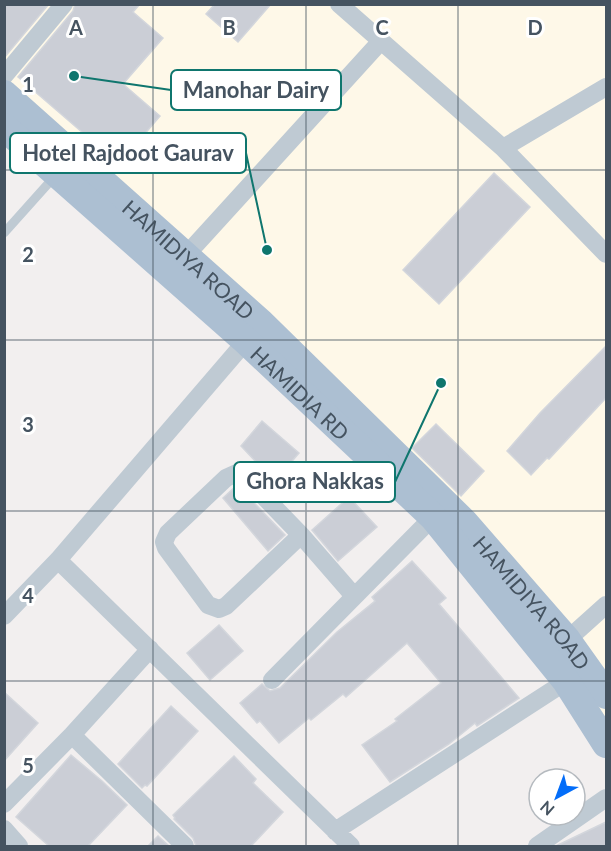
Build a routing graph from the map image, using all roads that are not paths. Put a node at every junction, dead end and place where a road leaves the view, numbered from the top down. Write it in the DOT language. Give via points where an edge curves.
graph roads {
  1 [pos="64,4"];
  2 [pos="339,4"];
  3 [pos="381,41"];
  4 [pos="4,76"];
  5 [pos="606,87"];
  6 [pos="4,94"];
  7 [pos="4,127"];
  8 [pos="503,148"];
  9 [pos="65,165"];
  10 [pos="4,233"];
  11 [pos="606,254"];
  12 [pos="177,265"];
  13 [pos="246,341"];
  14 [pos="434,517"];
  15 [pos="301,535"];
  16 [pos="58,560"];
  17 [pos="354,596"];
  18 [pos="606,605"];
  19 [pos="4,616"];
  20 [pos="567,640"];
  21 [pos="150,649"];
  22 [pos="576,674"];
  23 [pos="272,680"];
  24 [pos="606,696"];
  25 [pos="72,735"];
  26 [pos="606,744"];
  27 [pos="606,798"];
  28 [pos="4,804"];
  29 [pos="4,829"];
  30 [pos="335,831"];
  31 [pos="19,846"];
  32 [pos="185,846"];
  33 [pos="351,846"];
  34 [pos="537,846"];
  1 -- 4 [label="street"];
  2 -- 3 [label="street"];
  3 -- 8 [label="street"];
  3 -- 12 [label="street"];
  5 -- 8 [label="street"];
  6 -- 9 [label="main road, HAMIDIYA ROAD"];
  7 -- 9 [label="main road"];
  8 -- 11 [label="street"];
  9 -- 10 [label="lane"];
  9 -- 12 [label="main road, HAMIDIYA ROAD"];
  12 -- 13 [label="main road, HAMIDIA RD"];
  12 -- 20 [label="main road, HAMIDIYA ROAD" via="261,323 464,522"];
  13 -- 14 [label="main road, HAMIDIA RD"];
  13 -- 16 [label="street"];
  14 -- 17 [label="street"];
  14 -- 22 [label="main road, HAMIDIA RD"];
  15 -- 15 [label="street" via="237,473 226,477 168,533 164,542 208,605 219,609"];
  15 -- 17 [label="street"];
  16 -- 19 [label="street"];
  16 -- 21 [label="street"];
  17 -- 23 [label="street"];
  18 -- 20 [label="street"];
  20 -- 22 [label="main road, HAMIDIYA ROAD"];
  21 -- 25 [label="street"];
  21 -- 30 [label="street"];
  22 -- 24 [label="main road, HAMIDIYA ROAD"];
  22 -- 26 [label="main road, HAMIDIA RD"];
  22 -- 30 [label="street"];
  25 -- 28 [label="street"];
  25 -- 32 [label="street"];
  27 -- 34 [label="street"];
  29 -- 31 [label="street"];
  30 -- 33 [label="street"];
}
